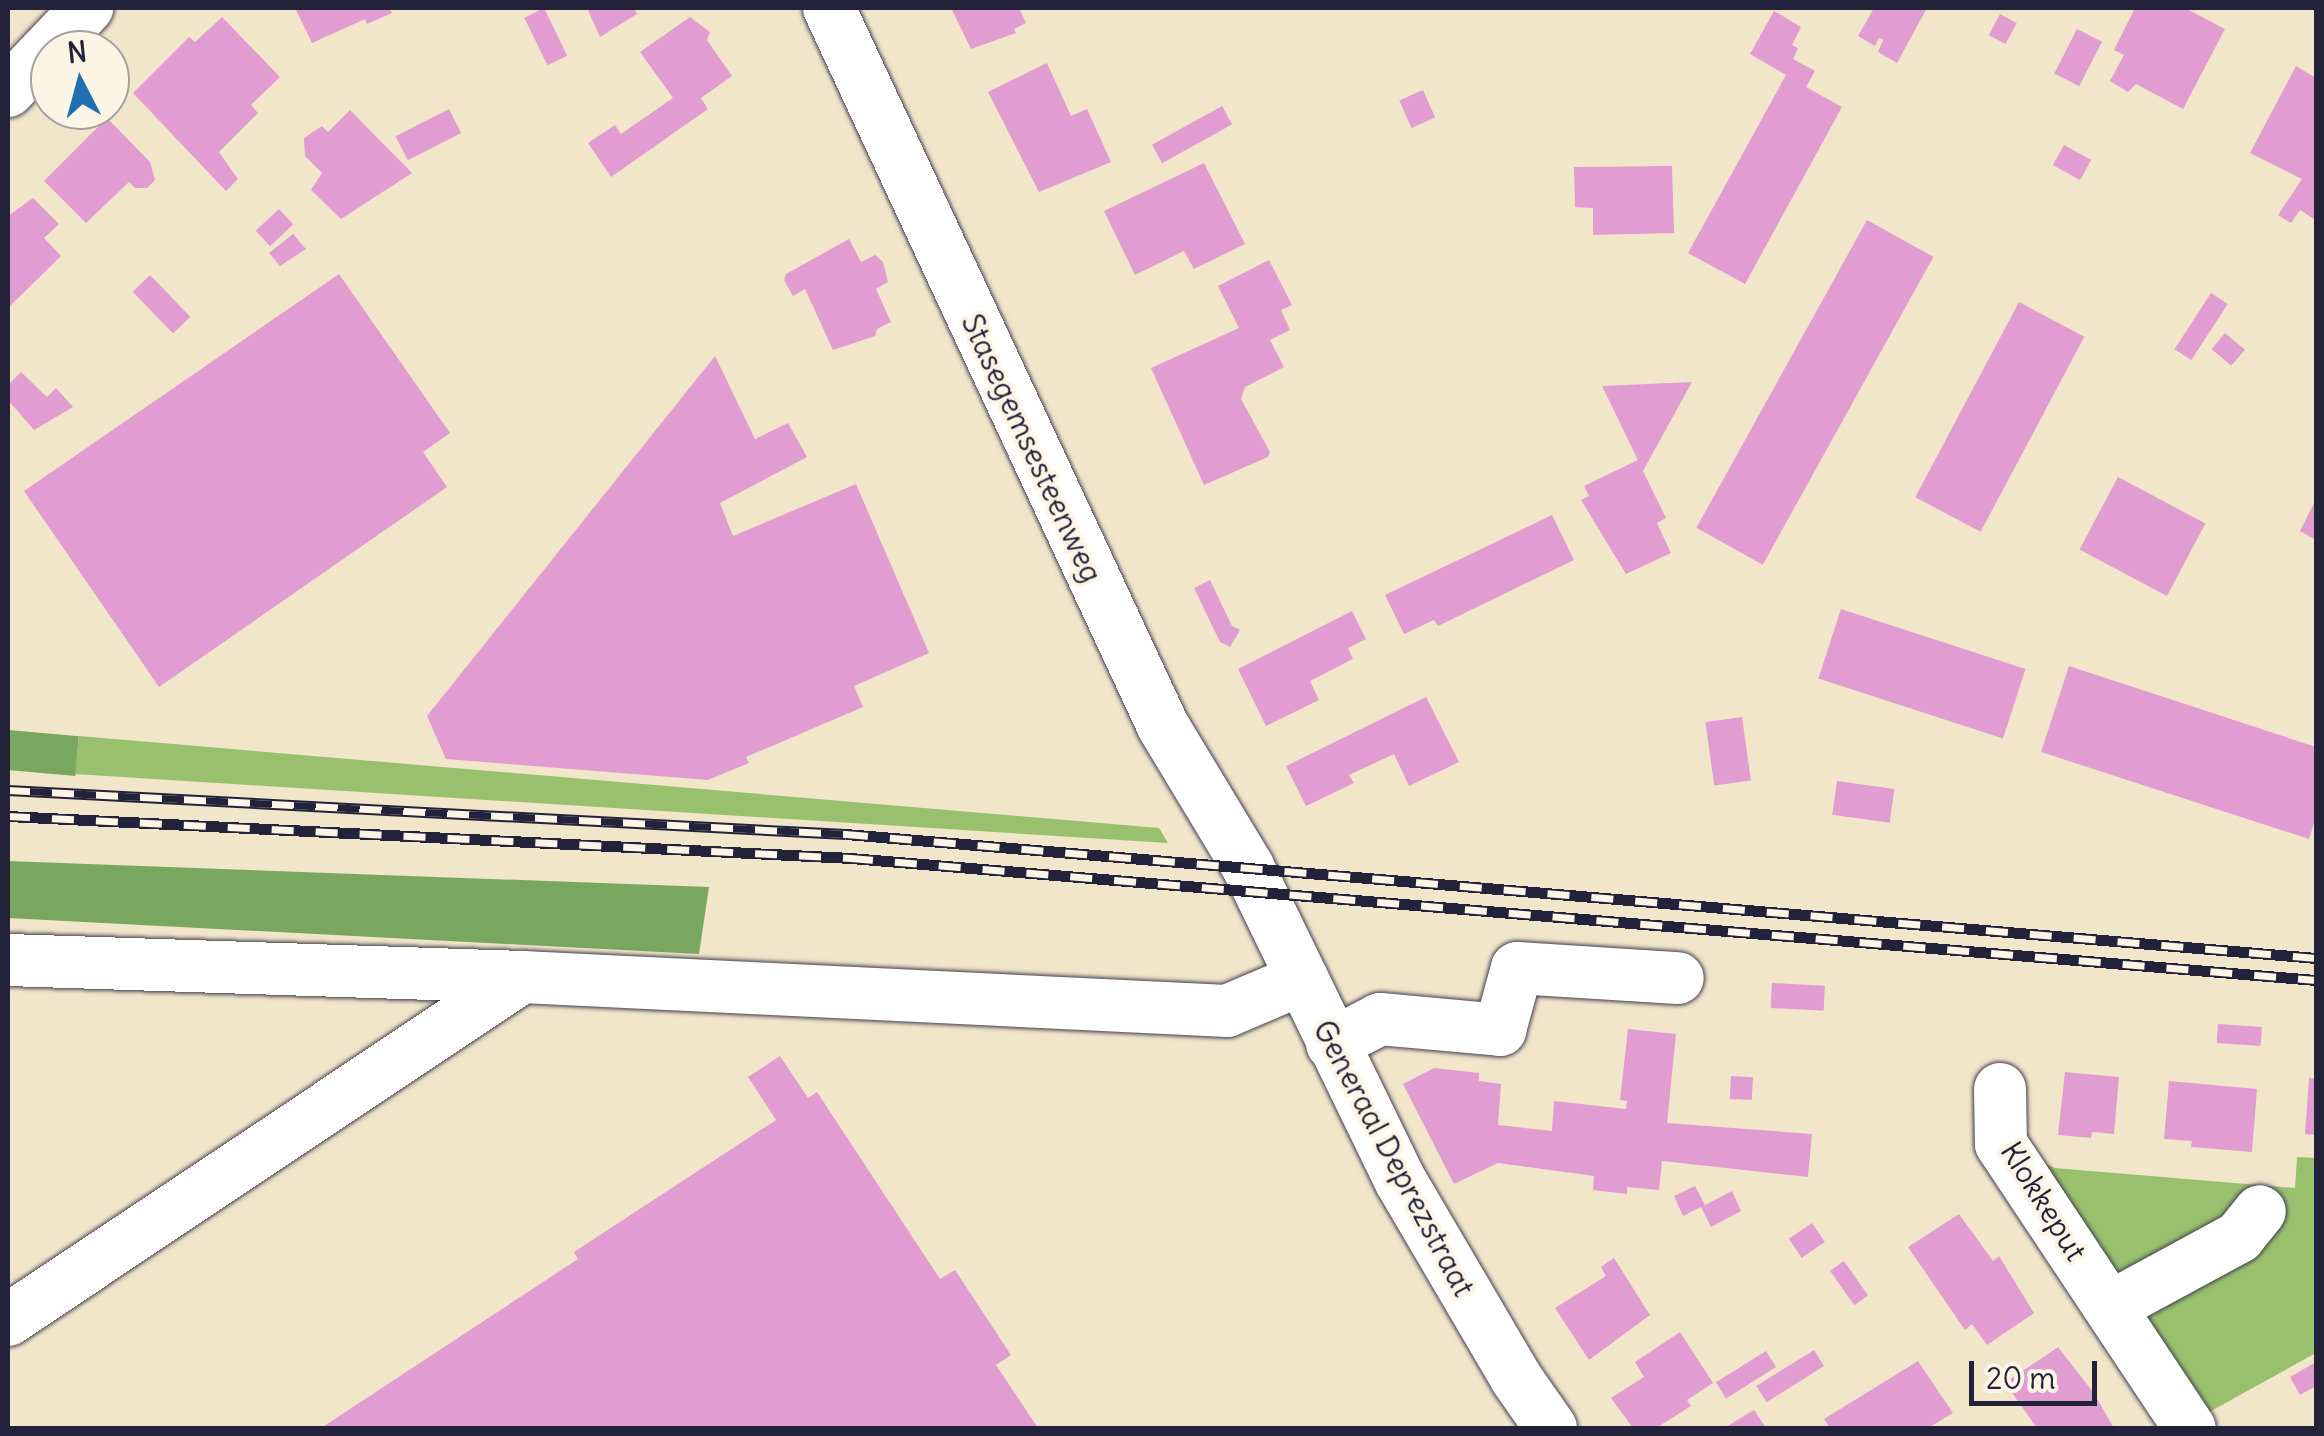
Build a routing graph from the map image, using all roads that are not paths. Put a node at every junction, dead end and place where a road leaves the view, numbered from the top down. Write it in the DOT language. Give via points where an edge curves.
graph roads {
  1 [pos="87,8"];
  2 [pos="829,8"];
  3 [pos="8,91"];
  4 [pos="1254,879"];
  5 [pos="8,960"];
  6 [pos="522,976"];
  7 [pos="1678,978"];
  8 [pos="1302,979"];
  9 [pos="1332,1044"];
  10 [pos="2000,1089"];
  11 [pos="2260,1211"];
  12 [pos="2112,1306"];
  13 [pos="8,1320"];
  14 [pos="1551,1428"];
  15 [pos="2190,1428"];
  1 -- 3 [label="street"];
  2 -- 4 [label="street, Stasegemsesteenweg" via="1155,709"];
  4 -- 8 [label="street, Generaal Deprezstraat"];
  5 -- 6 [label="street"];
  6 -- 8 [label="street" via="1227,1011"];
  6 -- 13 [label="street"];
  7 -- 9 [label="street" via="1517,968 1500,1030 1380,1019"];
  8 -- 9 [label="street, Generaal Deprezstraat"];
  9 -- 14 [label="street, Generaal Deprezstraat" via="1418,1213"];
  10 -- 12 [label="street, Klokkeput" via="2000,1144"];
  11 -- 12 [label="street" via="2239,1237"];
  12 -- 15 [label="street, Klokkeput"];
}
